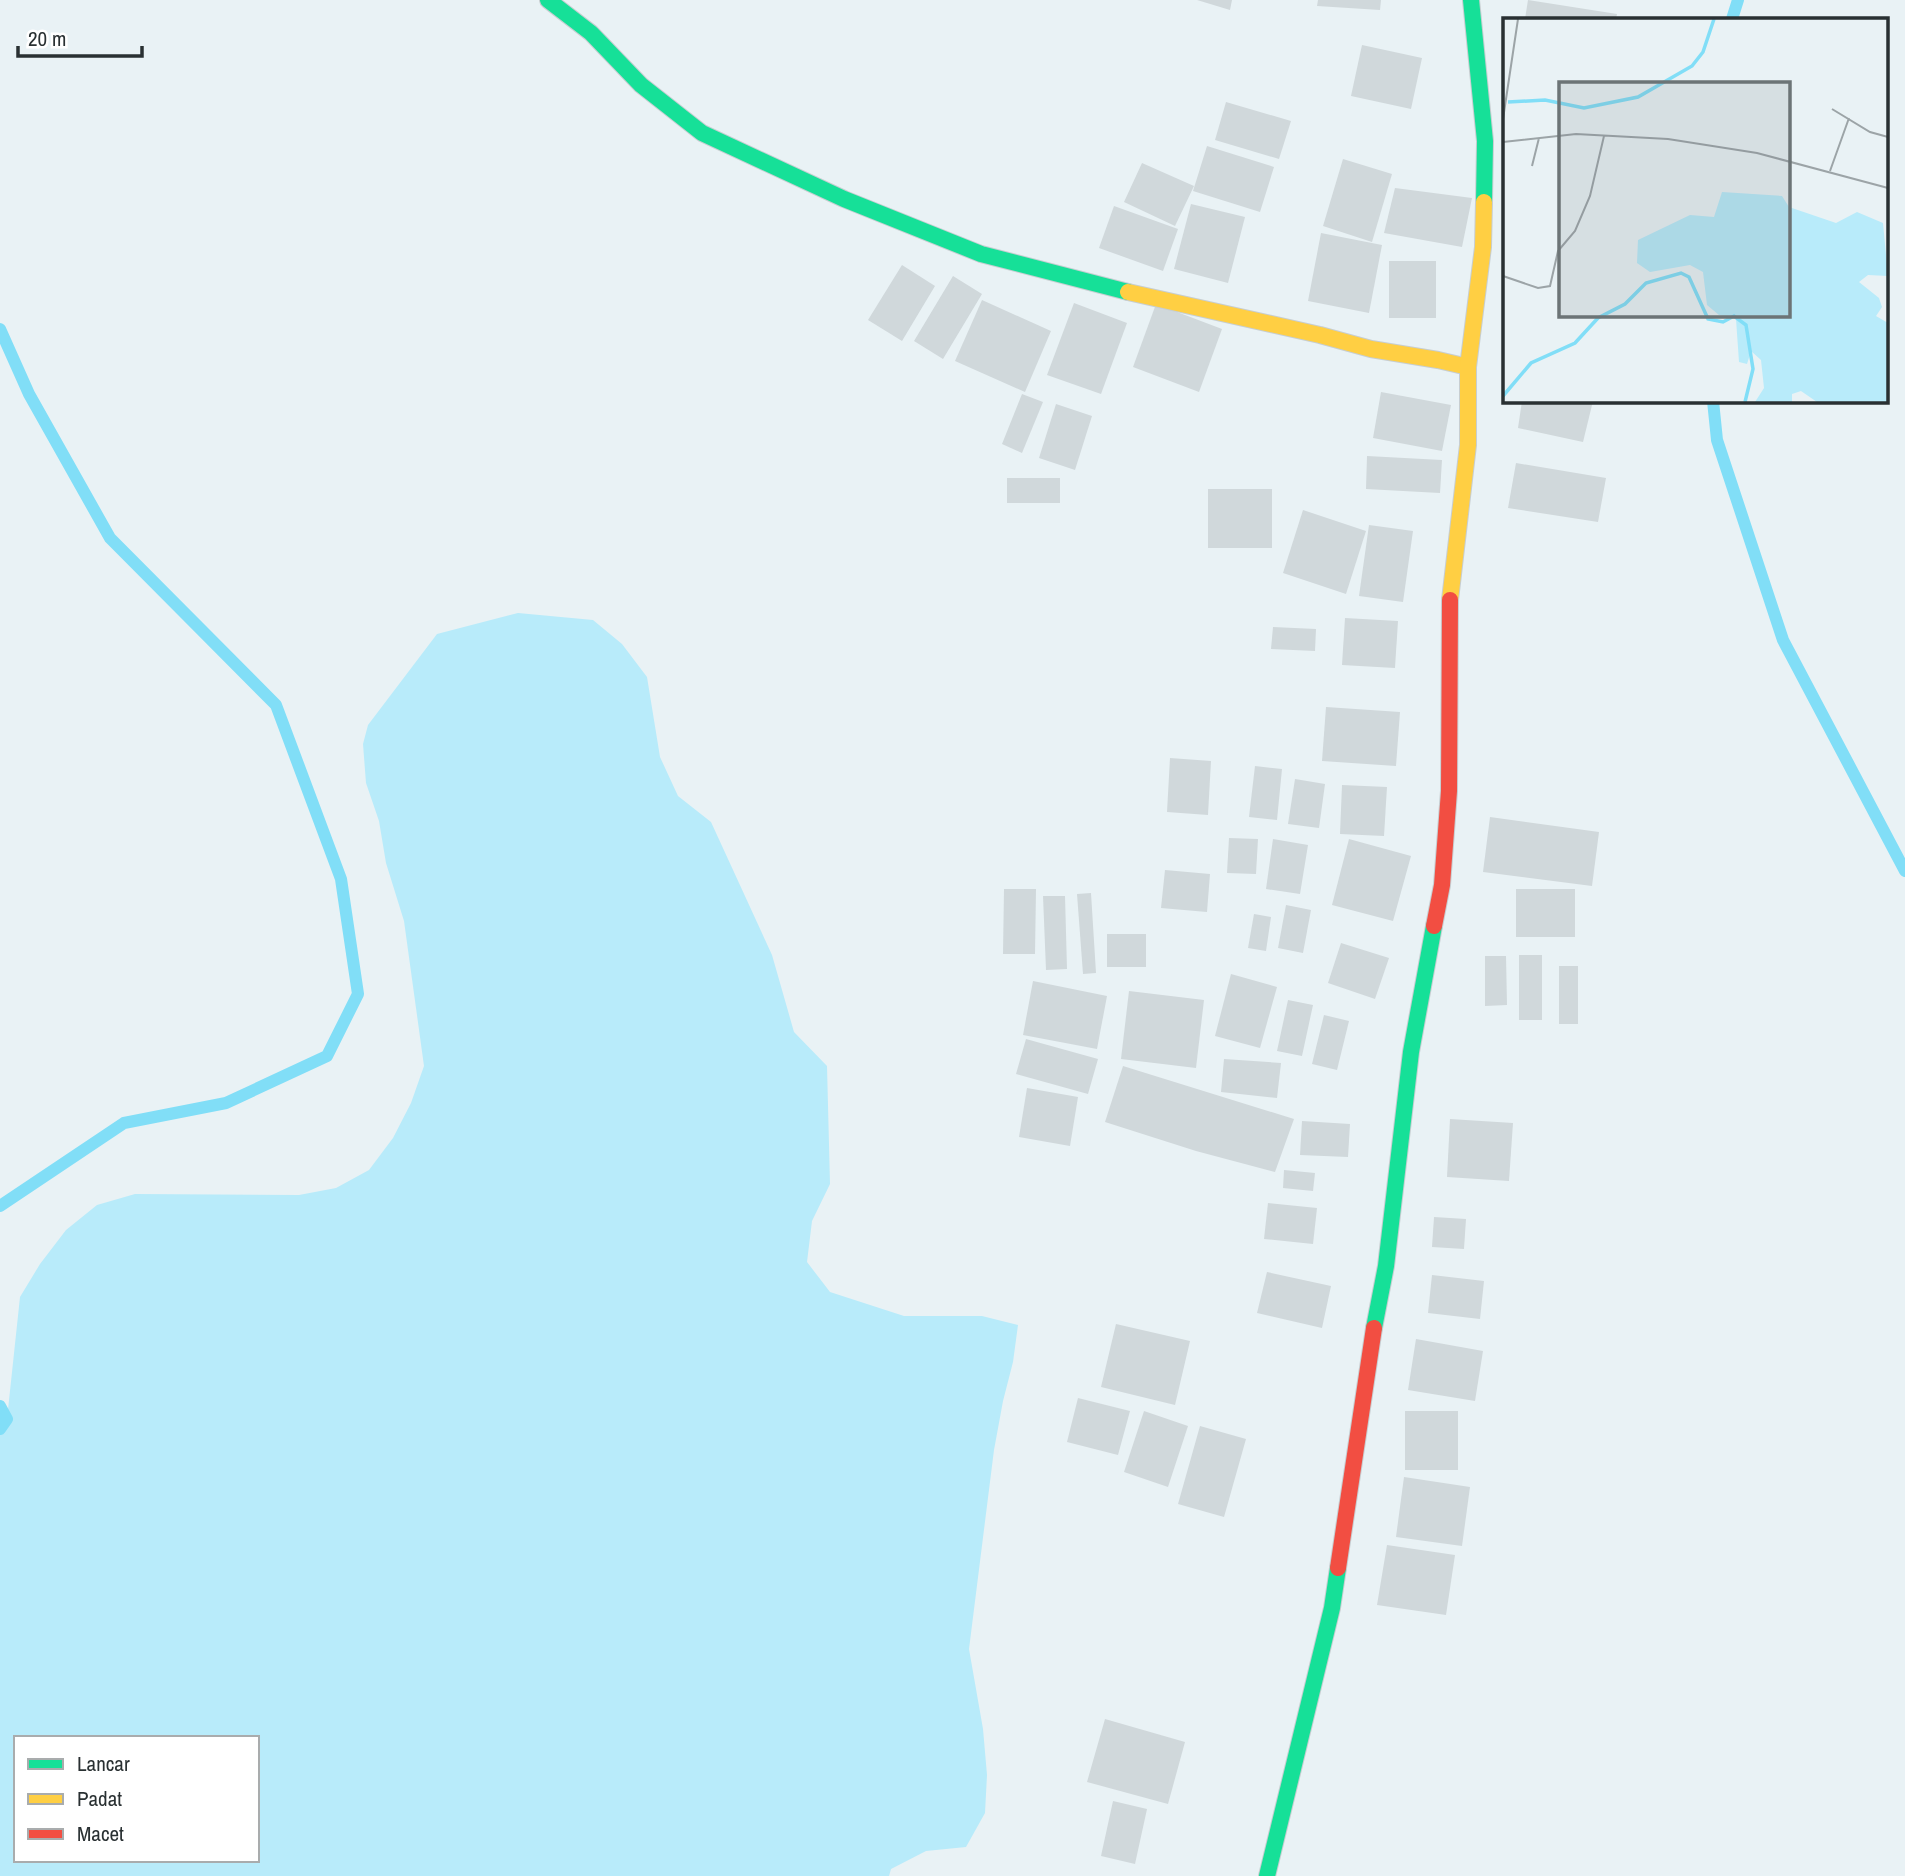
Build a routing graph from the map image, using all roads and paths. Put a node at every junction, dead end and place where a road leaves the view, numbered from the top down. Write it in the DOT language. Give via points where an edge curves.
graph roads {
  1 [pos="548,0"];
  2 [pos="1471,0"];
  3 [pos="1468,367"];
  4 [pos="1267,1876"];
  1 -- 3 [label="street" via="591,33 641,85 702,133 844,199 981,254 1371,349"];
  2 -- 3 [label="street" via="1485,141 1483,247"];
  3 -- 4 [label="street" via="1468,445 1449,609 1449,791 1443,885 1411,1052 1386,1266 1332,1608"];
}
